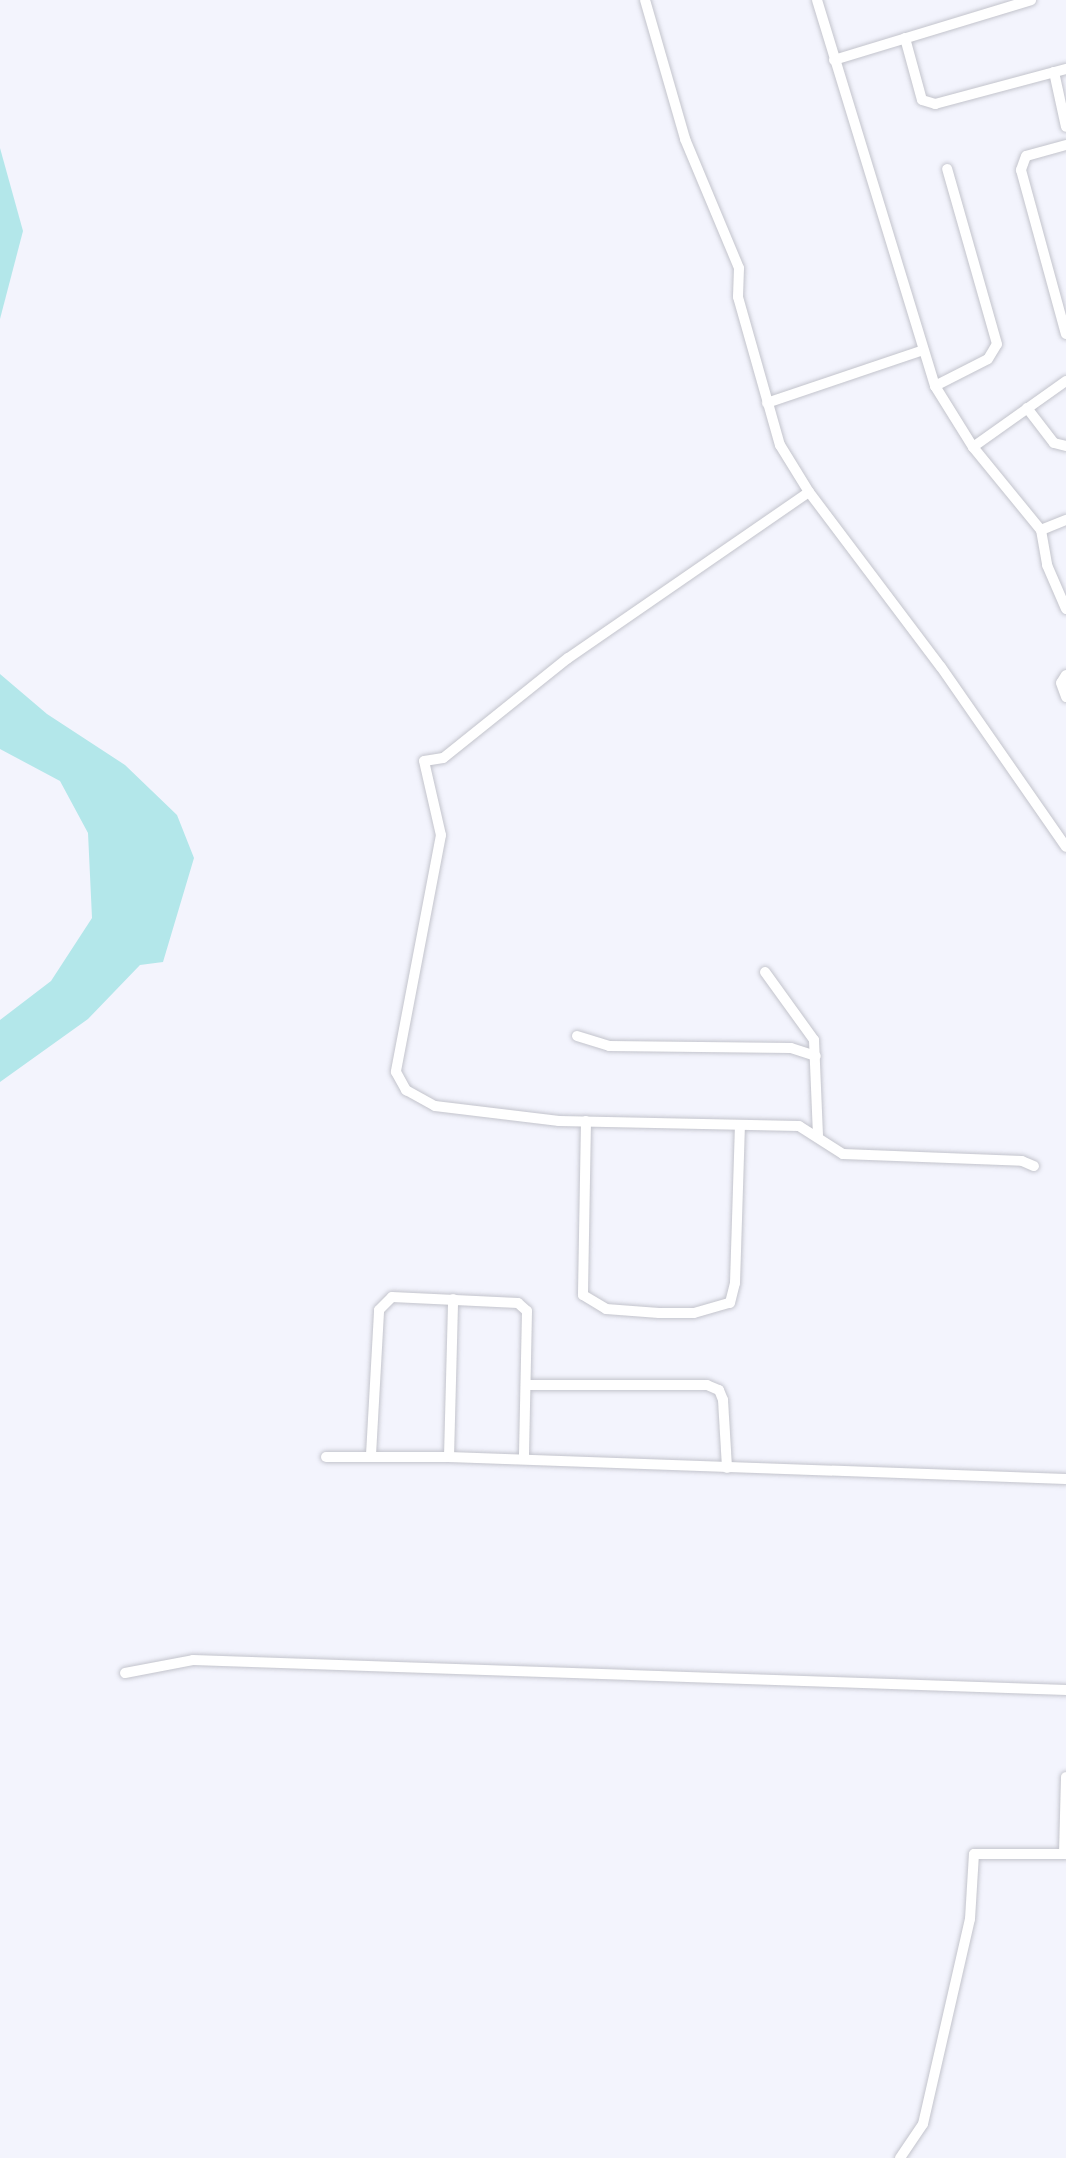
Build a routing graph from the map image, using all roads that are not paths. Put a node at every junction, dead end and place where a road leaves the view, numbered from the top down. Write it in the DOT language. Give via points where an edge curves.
graph roads {
  1 [pos="645,0"];
  2 [pos="817,0"];
  3 [pos="1030,0"];
  4 [pos="905,38"];
  5 [pos="834,60"];
  6 [pos="1066,69"];
  7 [pos="1054,72"];
  8 [pos="1066,127"];
  9 [pos="1066,145"];
  10 [pos="947,169"];
  11 [pos="1066,334"];
  12 [pos="921,351"];
  13 [pos="1066,380"];
  14 [pos="935,386"];
  15 [pos="767,402"];
  16 [pos="1027,408"];
  17 [pos="973,446"];
  18 [pos="1066,446"];
  19 [pos="809,492"];
  20 [pos="1066,520"];
  21 [pos="1041,530"];
  22 [pos="1066,609"];
  23 [pos="1066,675"];
  24 [pos="1066,697"];
  25 [pos="1066,847"];
  26 [pos="765,972"];
  27 [pos="577,1036"];
  28 [pos="816,1056"];
  29 [pos="586,1121"];
  30 [pos="740,1126"];
  31 [pos="818,1137"];
  32 [pos="1034,1166"];
  33 [pos="453,1299"];
  34 [pos="529,1385"];
  35 [pos="371,1455"];
  36 [pos="326,1457"];
  37 [pos="449,1457"];
  38 [pos="524,1459"];
  39 [pos="727,1468"];
  40 [pos="1066,1479"];
  41 [pos="125,1673"];
  42 [pos="1066,1689"];
  43 [pos="1066,1777"];
  44 [pos="1065,1854"];
  45 [pos="900,2158"];
  1 -- 15 [label="street" via="685,139 739,268 738,297"];
  2 -- 5 [label="street"];
  3 -- 4 [label="street"];
  4 -- 5 [label="street"];
  4 -- 7 [label="street" via="922,100 935,104"];
  5 -- 12 [label="street"];
  6 -- 7 [label="street"];
  7 -- 8 [label="street"];
  9 -- 11 [label="street" via="1026,156 1021,170"];
  10 -- 14 [label="street" via="997,344 988,359"];
  12 -- 14 [label="street"];
  12 -- 15 [label="street"];
  13 -- 16 [label="street"];
  14 -- 17 [label="street"];
  15 -- 19 [label="street" via="780,444"];
  16 -- 17 [label="street"];
  16 -- 18 [label="street" via="1055,443"];
  17 -- 21 [label="street"];
  19 -- 25 [label="street" via="941,667"];
  19 -- 29 [label="street" via="591,642 443,758 424,761 441,835 396,1072 406,1090 435,1106"];
  20 -- 21 [label="street"];
  21 -- 22 [label="street" via="1047,565"];
  23 -- 24 [label="street" via="1061,683"];
  26 -- 28 [label="street" via="812,1035"];
  27 -- 28 [label="street" via="609,1046 791,1048"];
  28 -- 31 [label="street"];
  29 -- 30 [label="street"];
  29 -- 30 [label="street" via="583,1295 606,1310 659,1314 694,1313 730,1303 735,1283"];
  30 -- 31 [label="street" via="799,1126"];
  31 -- 32 [label="street" via="829,1149 844,1154 1022,1161"];
  33 -- 34 [label="street" via="518,1303 527,1311"];
  33 -- 35 [label="street" via="392,1297 379,1311"];
  33 -- 37 [label="street"];
  34 -- 38 [label="street"];
  34 -- 39 [label="street" via="708,1385 719,1390 723,1400"];
  35 -- 36 [label="street"];
  35 -- 37 [label="street"];
  37 -- 38 [label="street"];
  38 -- 39 [label="street"];
  39 -- 40 [label="street"];
  41 -- 42 [label="street" via="192,1660"];
  43 -- 44 [label="street"];
  44 -- 45 [label="street" via="974,1854 970,1919 923,2124"];
}
